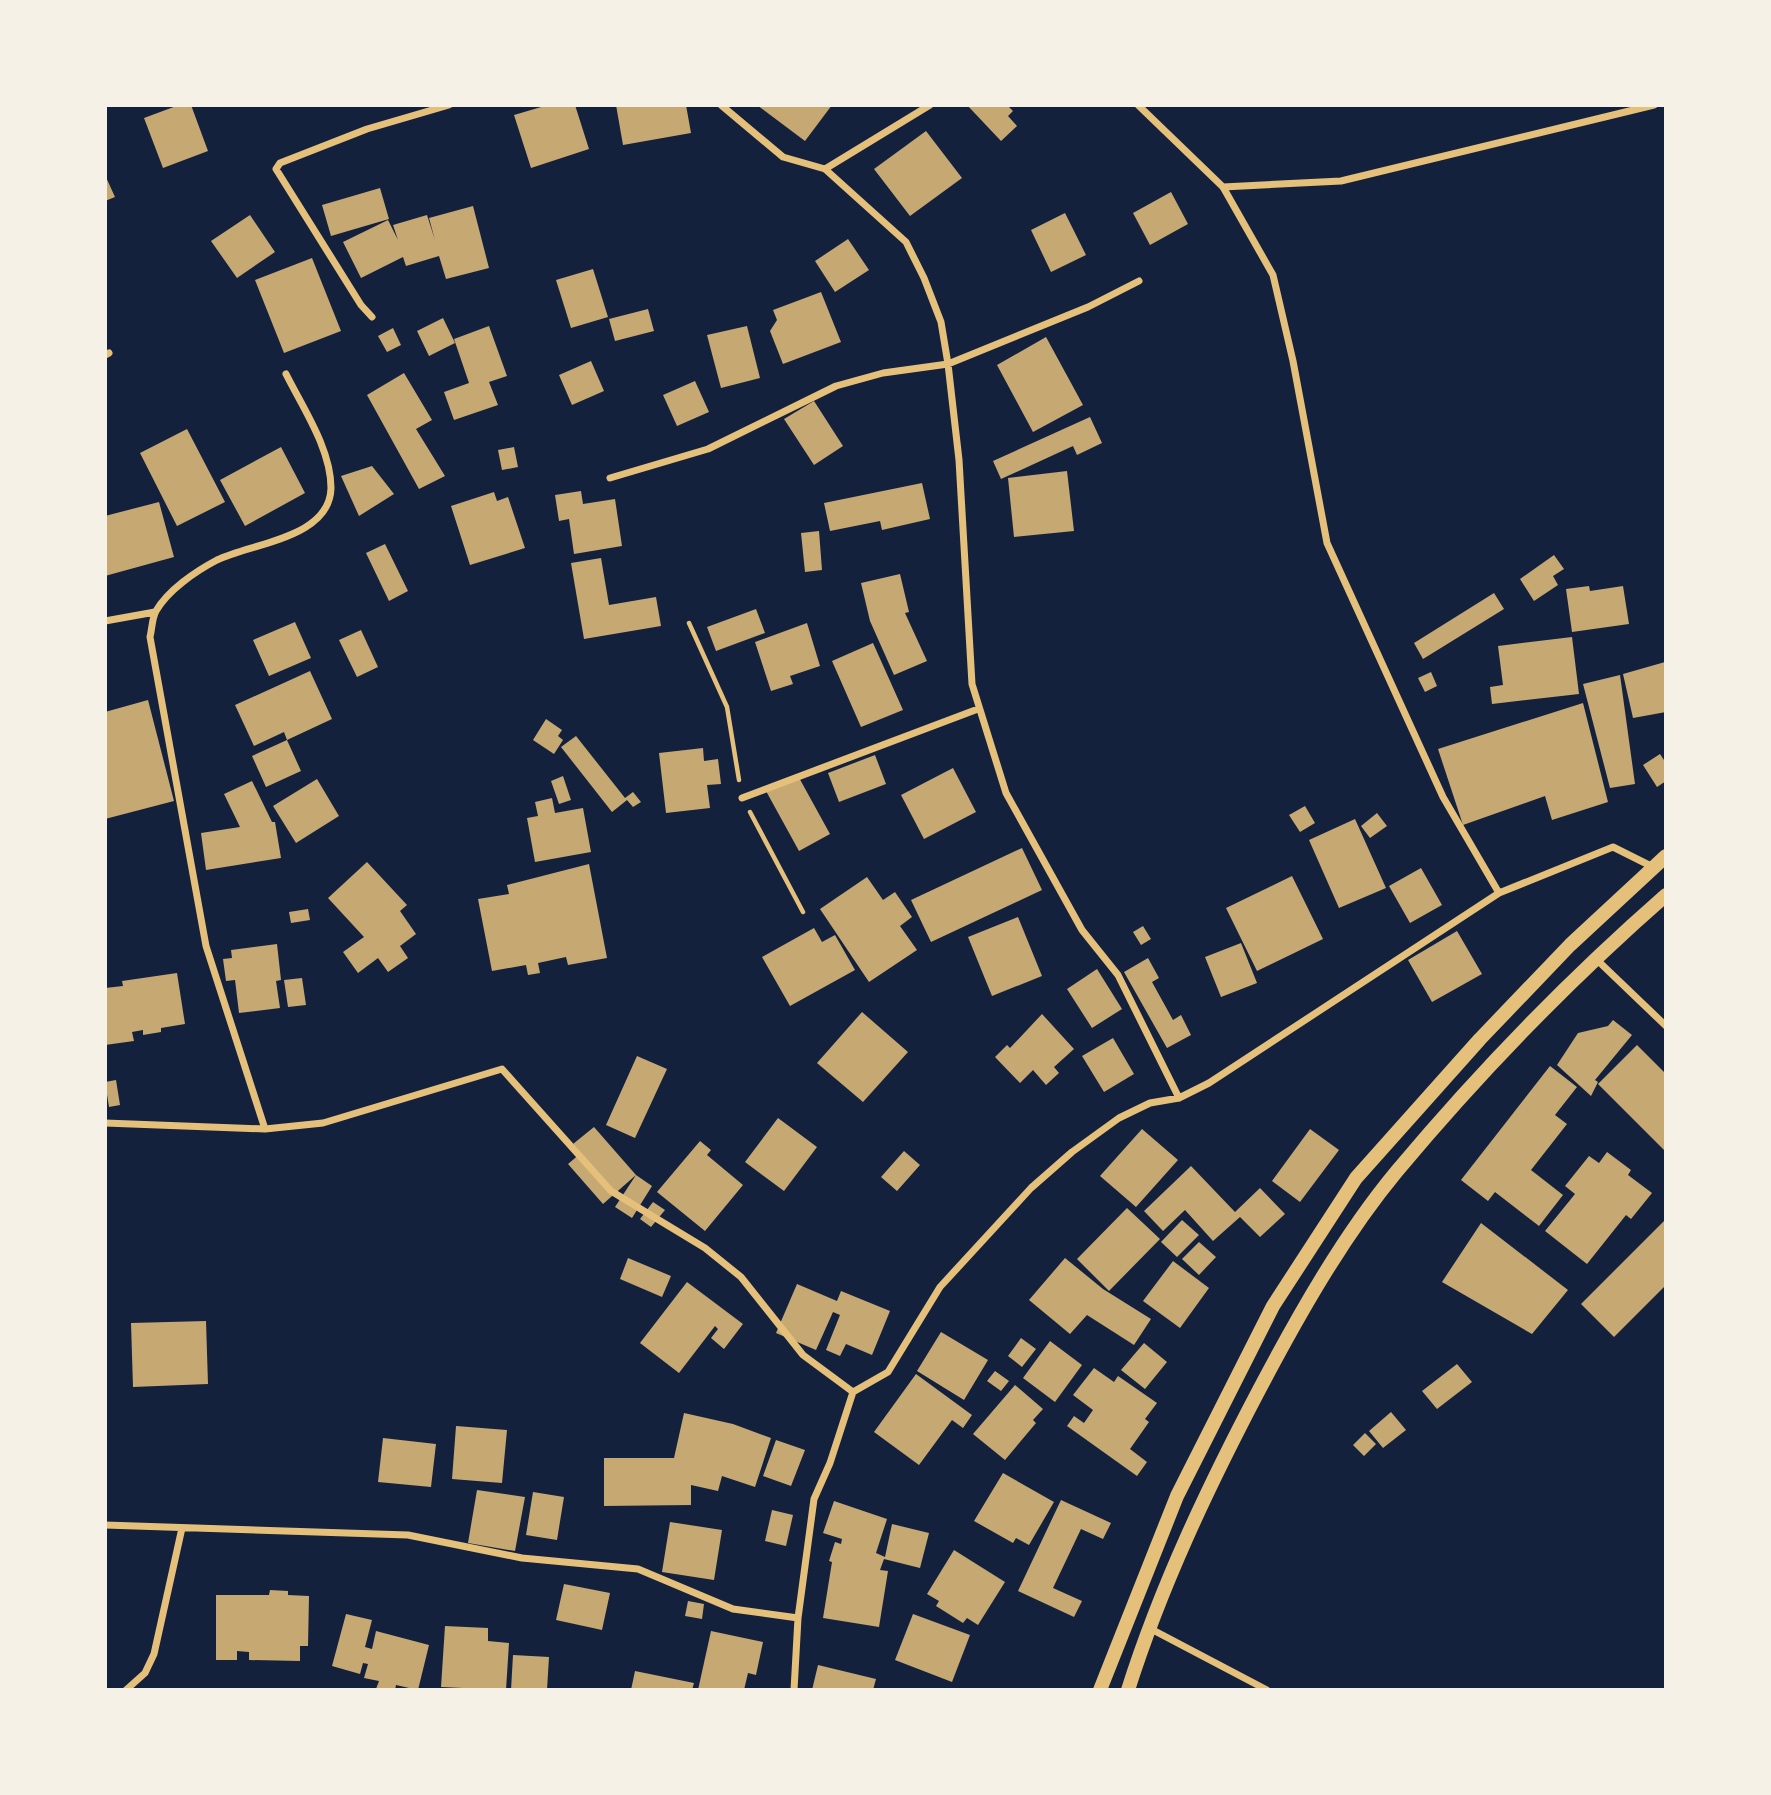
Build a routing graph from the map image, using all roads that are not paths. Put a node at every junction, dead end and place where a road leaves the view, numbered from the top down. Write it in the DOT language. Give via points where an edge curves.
graph roads {
  1 [pos="449,105"];
  2 [pos="721,105"];
  3 [pos="930,105"];
  4 [pos="1138,105"];
  5 [pos="1654,105"];
  6 [pos="825,169"];
  7 [pos="1223,187"];
  8 [pos="1139,281"];
  9 [pos="372,317"];
  10 [pos="948,364"];
  11 [pos="286,374"];
  12 [pos="610,478"];
  13 [pos="155,612"];
  14 [pos="105,621"];
  15 [pos="978,709"];
  16 [pos="742,798"];
  17 [pos="1666,856"];
  18 [pos="1653,867"];
  19 [pos="1499,892"];
  20 [pos="1666,895"];
  21 [pos="1595,957"];
  22 [pos="1666,1026"];
  23 [pos="1179,1098"];
  24 [pos="105,1123"];
  25 [pos="265,1129"];
  26 [pos="853,1392"];
  27 [pos="105,1525"];
  28 [pos="182,1528"];
  29 [pos="798,1618"];
  30 [pos="1151,1629"];
  31 [pos="126,1690"];
  32 [pos="794,1690"];
  33 [pos="1100,1690"];
  34 [pos="1128,1690"];
  35 [pos="1267,1690"];
  1 -- 9 [label="street" via="367,129 280,163 276,169"];
  2 -- 6 [label="street" via="783,157"];
  3 -- 6 [label="street"];
  4 -- 7 [label="street"];
  5 -- 7 [label="street" via="1341,181"];
  6 -- 10 [label="street" via="906,242 941,322"];
  7 -- 19 [label="street" via="1273,275 1327,542 1443,797"];
  8 -- 10 [label="street" via="1088,307"];
  10 -- 12 [label="street" via="883,373 836,386 708,449"];
  10 -- 15 [label="street" via="972,684"];
  11 -- 13 [label="street" via="323,449 331,488 322,515 309,527 217,560 177,587"];
  13 -- 14 [label="street"];
  13 -- 25 [label="street" via="150,637 206,946"];
  15 -- 16 [label="street"];
  15 -- 23 [label="street" via="1006,793 1082,930 1118,975"];
  17 -- 18 [label="main road"];
  18 -- 19 [label="street" via="1613,848"];
  18 -- 33 [label="main road" via="1480,1039 1356,1178 1273,1306 1177,1496"];
  19 -- 23 [label="street" via="1209,1083"];
  20 -- 21 [label="main road"];
  21 -- 22 [label="street"];
  21 -- 30 [label="main road" via="1395,1173 1307,1300 1202,1499"];
  23 -- 26 [label="street" via="1150,1103 1119,1118 1031,1188 940,1287 888,1372"];
  24 -- 25 [label="street"];
  25 -- 26 [label="street" via="323,1123 502,1069 611,1191 705,1248 741,1277 803,1355"];
  26 -- 29 [label="street" via="814,1499"];
  27 -- 28 [label="street"];
  28 -- 29 [label="street" via="408,1535 522,1558 638,1569 733,1608"];
  28 -- 31 [label="street" via="154,1654 145,1673"];
  29 -- 32 [label="street"];
  30 -- 34 [label="main road"];
  30 -- 35 [label="street"];
}
